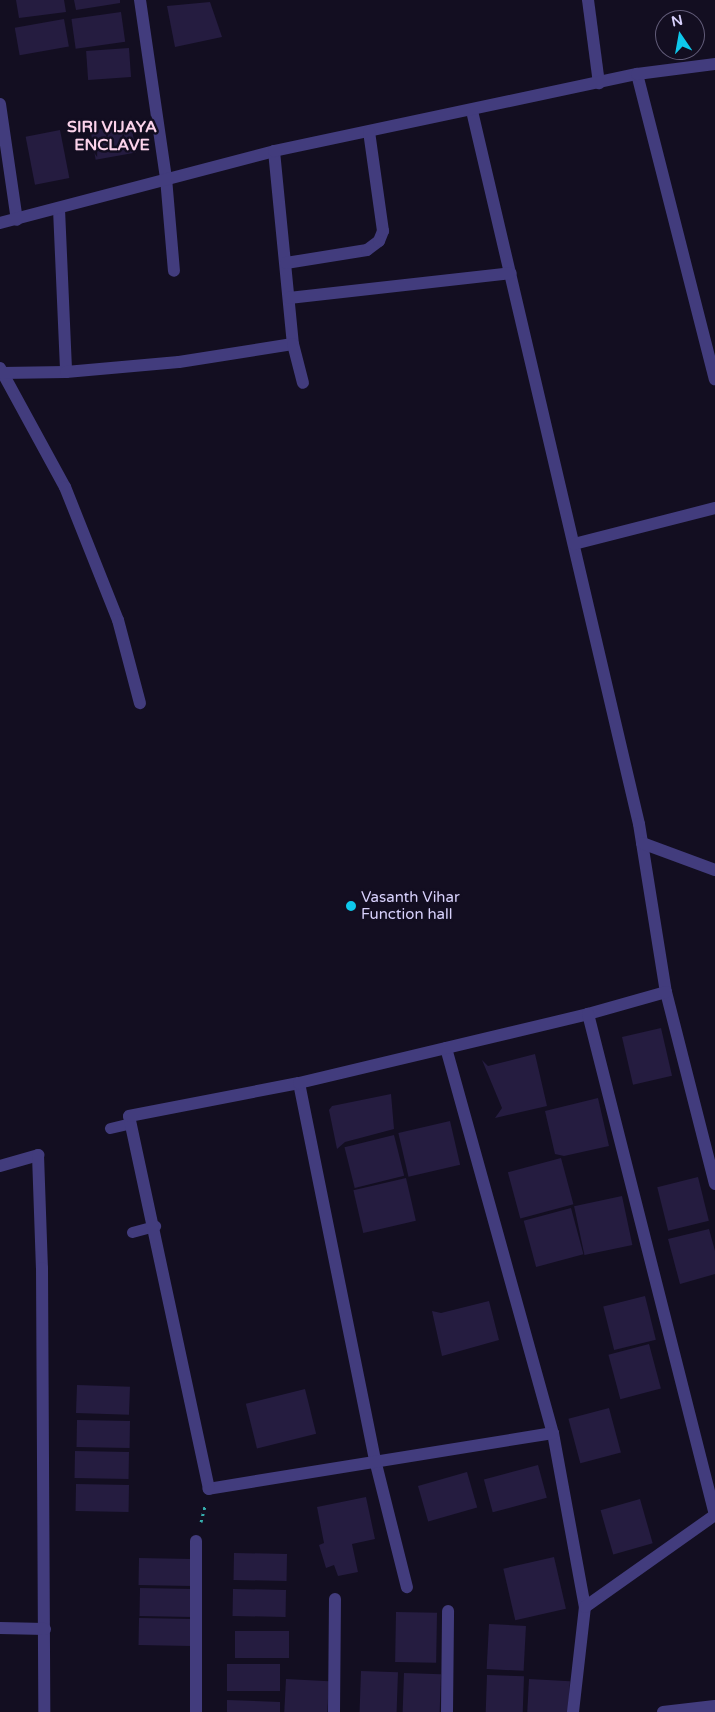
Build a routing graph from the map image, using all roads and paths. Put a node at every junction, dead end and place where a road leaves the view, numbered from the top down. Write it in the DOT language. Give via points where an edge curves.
graph roads {
  1 [pos="140,0"];
  2 [pos="588,0"];
  3 [pos="715,64"];
  4 [pos="637,74"];
  5 [pos="599,83"];
  6 [pos="0,104"];
  7 [pos="472,111"];
  8 [pos="369,132"];
  9 [pos="274,151"];
  10 [pos="166,178"];
  11 [pos="59,209"];
  12 [pos="17,220"];
  13 [pos="0,223"];
  14 [pos="286,263"];
  15 [pos="174,271"];
  16 [pos="511,273"];
  17 [pos="289,298"];
  18 [pos="294,344"];
  19 [pos="1,370"];
  20 [pos="66,372"];
  21 [pos="715,379"];
  22 [pos="303,382"];
  23 [pos="715,508"];
  24 [pos="574,544"];
  25 [pos="140,703"];
  26 [pos="642,843"];
  27 [pos="715,870"];
  28 [pos="666,992"];
  29 [pos="588,1014"];
  30 [pos="446,1048"];
  31 [pos="299,1083"];
  32 [pos="128,1124"];
  33 [pos="110,1128"];
  34 [pos="0,1166"];
  35 [pos="715,1184"];
  36 [pos="155,1226"];
  37 [pos="132,1232"];
  38 [pos="553,1433"];
  39 [pos="376,1464"];
  40 [pos="209,1489"];
  41 [pos="196,1541"];
  42 [pos="407,1587"];
  43 [pos="334,1599"];
  44 [pos="585,1607"];
  45 [pos="448,1611"];
  46 [pos="0,1628"];
  47 [pos="44,1629"];
  48 [pos="715,1706"];
  49 [pos="44,1712"];
  50 [pos="196,1712"];
  51 [pos="334,1712"];
  52 [pos="447,1712"];
  53 [pos="572,1712"];
  54 [pos="663,1712"];
  1 -- 10 [label="street"];
  2 -- 5 [label="street"];
  3 -- 4 [label="street"];
  4 -- 5 [label="street"];
  4 -- 21 [label="street"];
  5 -- 7 [label="street"];
  6 -- 12 [label="street"];
  7 -- 8 [label="street"];
  7 -- 16 [label="street"];
  8 -- 9 [label="street"];
  8 -- 14 [label="street" via="383,232 379,241 367,250"];
  9 -- 10 [label="street"];
  9 -- 14 [label="street"];
  10 -- 11 [label="street"];
  10 -- 15 [label="street"];
  11 -- 12 [label="street"];
  11 -- 20 [label="street"];
  12 -- 13 [label="street"];
  14 -- 17 [label="street"];
  16 -- 17 [label="street"];
  16 -- 24 [label="street"];
  17 -- 18 [label="street"];
  18 -- 20 [label="street" via="179,362"];
  18 -- 22 [label="street"];
  19 -- 20 [label="street"];
  19 -- 25 [label="street" via="65,487 118,620"];
  23 -- 24 [label="street"];
  24 -- 26 [label="street"];
  26 -- 27 [label="street"];
  26 -- 28 [label="street"];
  28 -- 29 [label="street"];
  28 -- 35 [label="street"];
  29 -- 30 [label="street"];
  29 -- 44 [label="street" via="715,1515"];
  30 -- 31 [label="street"];
  30 -- 38 [label="street"];
  31 -- 32 [label="street" via="135,1113 129,1116"];
  31 -- 39 [label="street"];
  32 -- 33 [label="lane"];
  32 -- 36 [label="street"];
  34 -- 47 [label="street" via="38,1155 42,1268"];
  36 -- 37 [label="lane"];
  36 -- 40 [label="street"];
  38 -- 39 [label="street"];
  38 -- 44 [label="street"];
  39 -- 40 [label="street"];
  39 -- 42 [label="street"];
  40 -- 41 [label="path"];
  41 -- 50 [label="street"];
  43 -- 51 [label="street"];
  44 -- 53 [label="street"];
  45 -- 52 [label="street"];
  46 -- 47 [label="street"];
  47 -- 49 [label="street"];
  48 -- 54 [label="street"];
}
